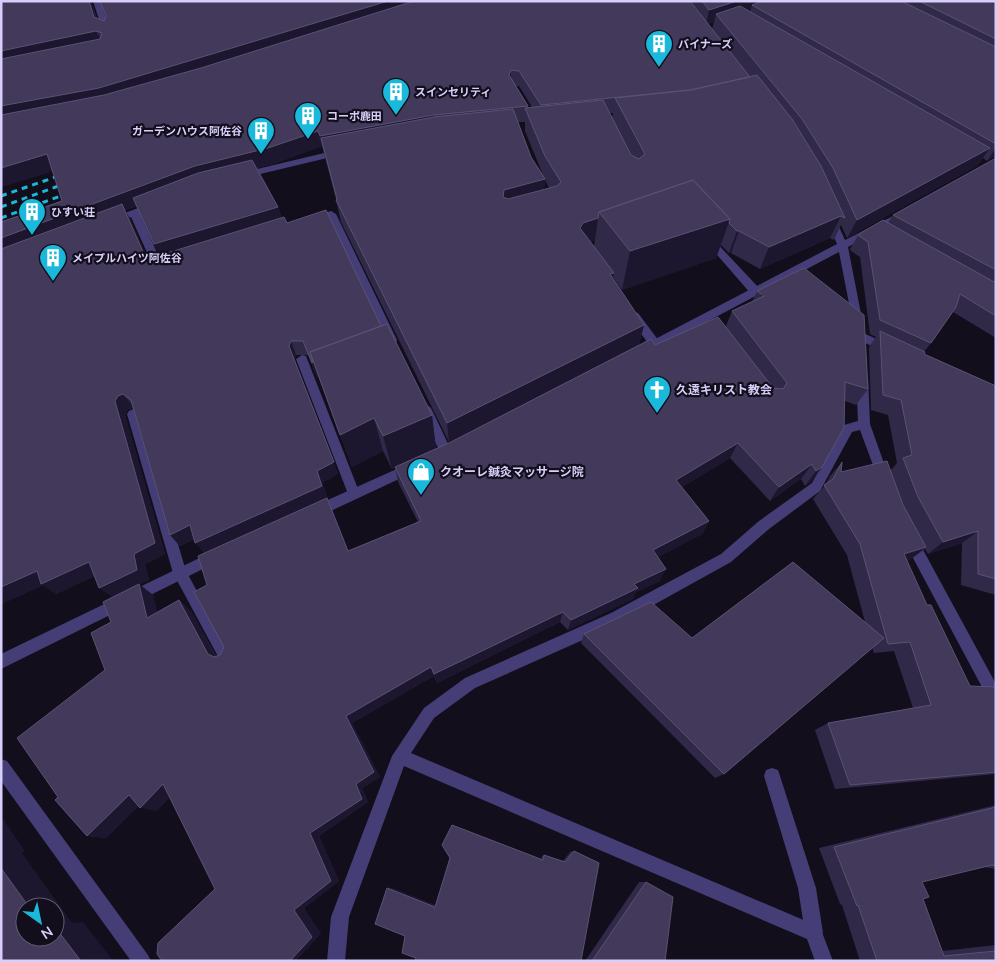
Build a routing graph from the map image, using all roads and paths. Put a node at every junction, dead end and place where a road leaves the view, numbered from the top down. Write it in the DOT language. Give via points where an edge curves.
graph roads {
  1 [pos="96,1"];
  2 [pos="107,32"];
  3 [pos="349,150"];
  4 [pos="238,177"];
  5 [pos="159,203"];
  6 [pos="909,211"];
  7 [pos="134,212"];
  8 [pos="829,213"];
  9 [pos="304,222"];
  10 [pos="98,226"];
  11 [pos="698,228"];
  12 [pos="843,247"];
  13 [pos="177,263"];
  14 [pos="756,292"];
  15 [pos="626,305"];
  16 [pos="655,344"];
  17 [pos="398,352"];
  18 [pos="901,356"];
  19 [pos="629,358"];
  20 [pos="302,359"];
  21 [pos="862,365"];
  22 [pos="422,402"];
  23 [pos="133,414"];
  24 [pos="864,424"];
  25 [pos="446,452"];
  26 [pos="421,463"];
  27 [pos="354,494"];
  28 [pos="890,495"];
  29 [pos="302,517"];
  30 [pos="905,530"];
  31 [pos="223,553"];
  32 [pos="180,573"];
  33 [pos="226,657"];
  34 [pos="1,662"];
  35 [pos="996,699"];
  36 [pos="400,756"];
  37 [pos="1,767"];
  38 [pos="772,776"];
  39 [pos="814,933"];
  40 [pos="142,961"];
  41 [pos="336,961"];
  42 [pos="824,961"];
  1 -- 2 [label="street"];
  3 -- 4 [label="street"];
  5 -- 7 [label="street"];
  6 -- 12 [label="street" via="879,233"];
  7 -- 10 [label="street"];
  7 -- 13 [label="street" via="159,268"];
  8 -- 12 [label="street"];
  9 -- 17 [label="street" via="332,214"];
  11 -- 14 [label="street"];
  12 -- 14 [label="street"];
  12 -- 18 [label="street" via="861,341"];
  14 -- 16 [label="street" via="711,320"];
  15 -- 16 [label="street"];
  16 -- 19 [label="street"];
  20 -- 27 [label="street" via="318,383"];
  21 -- 24 [label="street"];
  22 -- 25 [label="street"];
  23 -- 32 [label="street"];
  24 -- 28 [label="street"];
  24 -- 36 [label="street" via="848,428 816,487 726,558 616,618 470,683 429,712"];
  26 -- 27 [label="street"];
  27 -- 29 [label="street"];
  30 -- 35 [label="street"];
  31 -- 32 [label="street"];
  32 -- 33 [label="street"];
  32 -- 34 [label="street"];
  36 -- 39 [label="street"];
  36 -- 41 [label="street" via="340,917"];
  37 -- 40 [label="street"];
  38 -- 39 [label="street" via="807,888"];
  39 -- 42 [label="street"];
}
